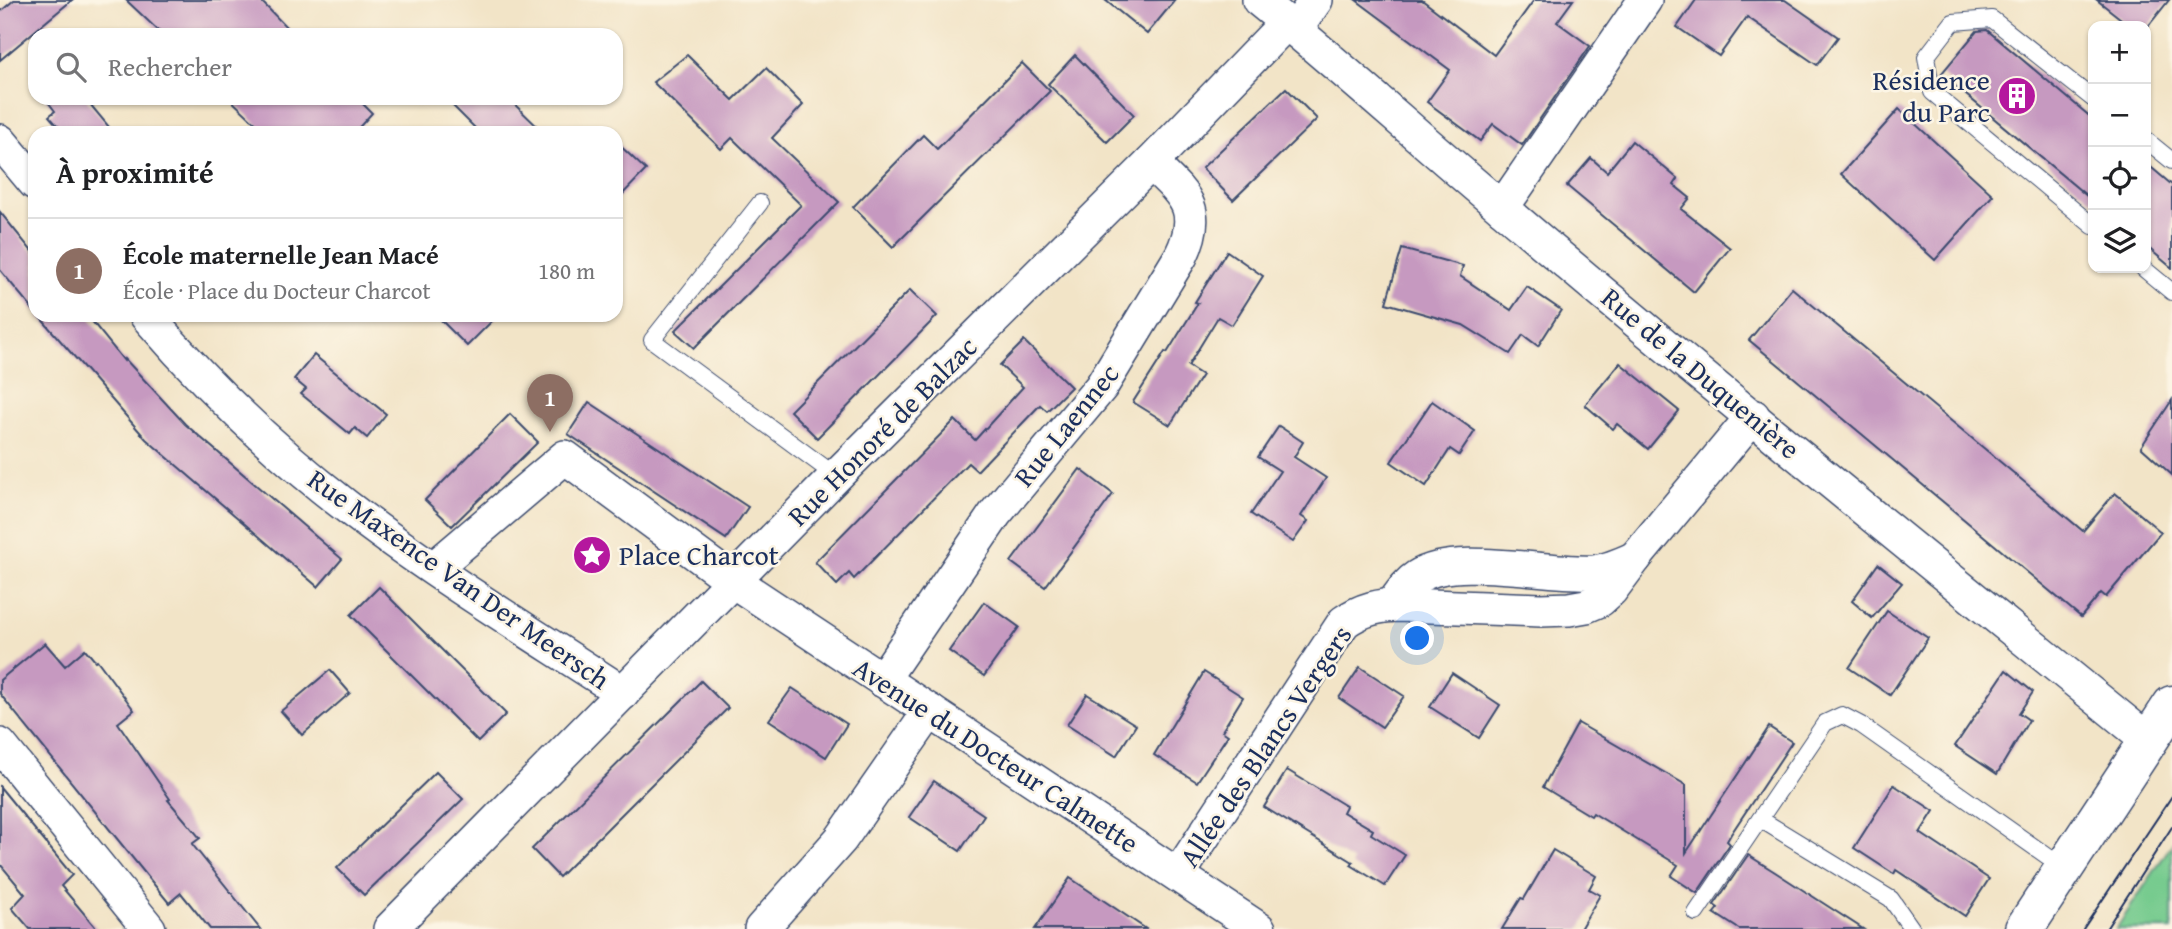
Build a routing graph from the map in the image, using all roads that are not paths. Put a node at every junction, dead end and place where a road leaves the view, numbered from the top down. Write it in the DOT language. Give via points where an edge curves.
graph roads {
  1 [pos="1259,0"];
  2 [pos="1316,0"];
  3 [pos="1646,0"];
  4 [pos="1291,26"];
  5 [pos="2088,95"];
  6 [pos="0,141"];
  7 [pos="2151,144"];
  8 [pos="2172,161"];
  9 [pos="1151,163"];
  10 [pos="28,175"];
  11 [pos="760,203"];
  12 [pos="1502,208"];
  13 [pos="2088,222"];
  14 [pos="2149,273"];
  15 [pos="2172,292"];
  16 [pos="152,322"];
  17 [pos="1752,416"];
  18 [pos="836,476"];
  19 [pos="434,568"];
  20 [pos="733,581"];
  21 [pos="882,680"];
  22 [pos="623,693"];
  23 [pos="2172,705"];
  24 [pos="930,711"];
  25 [pos="2148,740"];
  26 [pos="0,746"];
  27 [pos="1760,819"];
  28 [pos="2064,868"];
  29 [pos="1178,875"];
  30 [pos="1696,913"];
  31 [pos="401,925"];
  32 [pos="149,929"];
  33 [pos="761,929"];
  34 [pos="1259,929"];
  35 [pos="1912,929"];
  36 [pos="2024,929"];
  1 -- 4 [label="street, Rue de la Duquenière"];
  2 -- 4 [label="street, Rue Honoré de Balzac"];
  3 -- 12 [label="street"];
  4 -- 9 [label="street, Rue Honoré de Balzac"];
  4 -- 12 [label="street, Rue de la Duquenière"];
  5 -- 13 [label="lane" via="1992,19 1953,22 1926,57 1932,92"];
  6 -- 10 [label="street"];
  7 -- 8 [label="lane"];
  9 -- 18 [label="street, Rue Honoré de Balzac"];
  9 -- 21 [label="street, Rue Laennec" via="1187,202 1190,232 1181,256 1101,387 995,514"];
  11 -- 18 [label="lane" via="652,340"];
  12 -- 17 [label="street, Rue de la Duquenière"];
  14 -- 15 [label="lane"];
  16 -- 19 [label="street, Rue Maxence Van Der Meersch" via="281,452 346,506"];
  17 -- 25 [label="street, Rue de la Duquenière"];
  17 -- 29 [label="street, Allée des Blancs Vergers" via="1600,600 1586,606 1541,610 1392,606 1366,609 1345,622"];
  18 -- 20 [label="street, Rue Honoré de Balzac"];
  19 -- 20 [label="street, Avenue du Docteur Calmette" via="565,457"];
  19 -- 22 [label="street, Rue Maxence Van Der Meersch"];
  20 -- 21 [label="street, Avenue du Docteur Calmette"];
  20 -- 22 [label="street, Rue Honoré de Balzac"];
  21 -- 24 [label="street, Avenue du Docteur Calmette"];
  22 -- 31 [label="street, Rue Honoré de Balzac"];
  23 -- 25 [label="main road"];
  24 -- 29 [label="street, Avenue du Docteur Calmette"];
  24 -- 33 [label="street" via="841,839"];
  25 -- 28 [label="main road"];
  26 -- 32 [label="street"];
  27 -- 28 [label="lane" via="1825,723 1842,715"];
  27 -- 30 [label="lane"];
  27 -- 35 [label="lane" via="1891,899"];
  28 -- 36 [label="main road"];
  29 -- 34 [label="street, Avenue du Docteur Calmette"];
}
